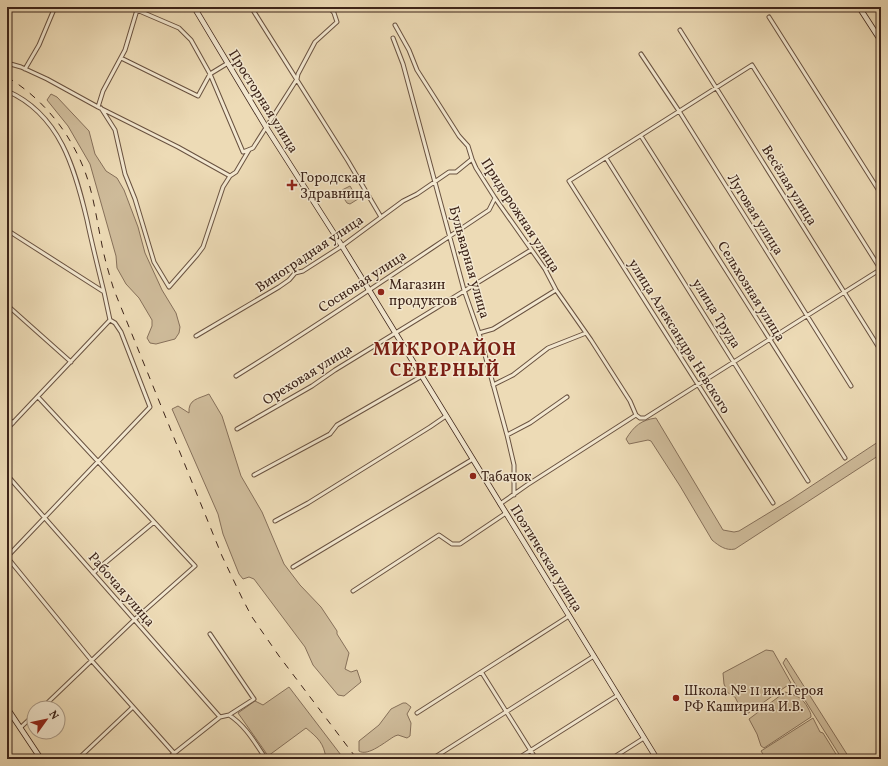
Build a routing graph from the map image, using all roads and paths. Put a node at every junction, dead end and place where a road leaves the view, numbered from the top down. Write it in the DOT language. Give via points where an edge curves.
graph roads {
  1 [pos="55,7"];
  2 [pos="130,7"];
  3 [pos="194,7"];
  4 [pos="251,7"];
  5 [pos="329,7"];
  6 [pos="859,7"];
  7 [pos="136,10"];
  8 [pos="769,17"];
  9 [pos="395,25"];
  10 [pos="680,30"];
  11 [pos="394,38"];
  12 [pos="881,41"];
  13 [pos="641,54"];
  14 [pos="121,58"];
  15 [pos="7,63"];
  16 [pos="228,63"];
  17 [pos="25,69"];
  18 [pos="210,74"];
  19 [pos="297,79"];
  20 [pos="716,88"];
  21 [pos="7,91"];
  22 [pos="100,107"];
  23 [pos="679,111"];
  24 [pos="266,127"];
  25 [pos="641,136"];
  26 [pos="250,149"];
  27 [pos="606,158"];
  28 [pos="472,159"];
  29 [pos="230,176"];
  30 [pos="436,181"];
  31 [pos="881,194"];
  32 [pos="495,198"];
  33 [pos="381,218"];
  34 [pos="7,230"];
  35 [pos="450,236"];
  36 [pos="342,246"];
  37 [pos="531,250"];
  38 [pos="881,269"];
  39 [pos="464,290"];
  40 [pos="556,290"];
  41 [pos="370,291"];
  42 [pos="104,292"];
  43 [pos="844,292"];
  44 [pos="7,305"];
  45 [pos="807,316"];
  46 [pos="110,320"];
  47 [pos="586,332"];
  48 [pos="396,333"];
  49 [pos="479,333"];
  50 [pos="196,336"];
  51 [pos="770,340"];
  52 [pos="881,351"];
  53 [pos="71,362"];
  54 [pos="734,362"];
  55 [pos="236,376"];
  56 [pos="422,376"];
  57 [pos="493,385"];
  58 [pos="698,385"];
  59 [pos="851,386"];
  60 [pos="38,396"];
  61 [pos="567,397"];
  62 [pos="636,415"];
  63 [pos="446,416"];
  64 [pos="7,418"];
  65 [pos="13,423"];
  66 [pos="7,429"];
  67 [pos="237,429"];
  68 [pos="507,435"];
  69 [pos="845,458"];
  70 [pos="473,459"];
  71 [pos="98,462"];
  72 [pos="7,475"];
  73 [pos="254,475"];
  74 [pos="808,481"];
  75 [pos="514,495"];
  76 [pos="773,503"];
  77 [pos="500,504"];
  78 [pos="506,513"];
  79 [pos="45,518"];
  80 [pos="275,521"];
  81 [pos="154,522"];
  82 [pos="7,558"];
  83 [pos="293,567"];
  84 [pos="93,573"];
  85 [pos="353,591"];
  86 [pos="569,616"];
  87 [pos="134,620"];
  88 [pos="210,634"];
  89 [pos="594,656"];
  90 [pos="92,661"];
  91 [pos="482,673"];
  92 [pos="618,695"];
  93 [pos="51,700"];
  94 [pos="133,707"];
  95 [pos="7,708"];
  96 [pos="506,712"];
  97 [pos="417,713"];
  98 [pos="230,715"];
  99 [pos="220,717"];
  100 [pos="26,723"];
  101 [pos="20,728"];
  102 [pos="644,738"];
  103 [pos="531,751"];
  104 [pos="174,753"];
  105 [pos="435,757"];
  106 [pos="41,759"];
  107 [pos="78,759"];
  108 [pos="167,759"];
  109 [pos="266,759"];
  110 [pos="518,759"];
  111 [pos="536,759"];
  112 [pos="611,759"];
  113 [pos="657,759"];
  1 -- 17 [label="street" via="39,45"];
  2 -- 7 [label="street"];
  3 -- 16 [label="street, Просторная улица"];
  4 -- 19 [label="street"];
  5 -- 19 [label="street" via="337,22 315,42"];
  6 -- 12 [label="street"];
  7 -- 14 [label="street"];
  7 -- 18 [label="street" via="179,28 191,40"];
  8 -- 31 [label="street"];
  9 -- 28 [label="street, Придорожная улица" via="417,70 468,146"];
  10 -- 20 [label="street, Весёлая улица"];
  11 -- 30 [label="street, Бульварная улица"];
  13 -- 23 [label="street, Луговая улица"];
  14 -- 18 [label="street" via="198,96"];
  14 -- 22 [label="street" via="103,91"];
  15 -- 17 [label="street"];
  16 -- 18 [label="street"];
  16 -- 24 [label="street, Просторная улица"];
  17 -- 22 [label="street"];
  18 -- 26 [label="street" via="243,152"];
  19 -- 24 [label="street"];
  19 -- 33 [label="street"];
  20 -- 23 [label="street"];
  20 -- 38 [label="street" via="752,65"];
  20 -- 43 [label="street, Весёлая улица"];
  21 -- 42 [label="street" via="21,97 35,108 51,126 67,153 79,188"];
  22 -- 29 [label="street"];
  22 -- 29 [label="street" via="115,130 154,262 169,287 203,247 223,188"];
  23 -- 25 [label="street"];
  23 -- 45 [label="street, Луговая улица"];
  24 -- 26 [label="street"];
  24 -- 36 [label="street, Просторная улица"];
  25 -- 27 [label="street"];
  25 -- 51 [label="street, Сельхозная улица"];
  26 -- 29 [label="street" via="236,172"];
  27 -- 54 [label="street, улица Труда"];
  27 -- 58 [label="street, улица Александра Невского" via="569,181"];
  28 -- 30 [label="street, Виноградная улица" via="456,172 449,172"];
  28 -- 32 [label="street, Придорожная улица"];
  30 -- 33 [label="street, Виноградная улица"];
  30 -- 35 [label="street, Бульварная улица"];
  32 -- 35 [label="street, Сосновая улица" via="490,210"];
  32 -- 37 [label="street, Придорожная улица"];
  33 -- 36 [label="street, Виноградная улица"];
  34 -- 42 [label="street"];
  35 -- 39 [label="street, Бульварная улица"];
  35 -- 41 [label="street, Сосновая улица"];
  36 -- 41 [label="street, Поэтическая улица"];
  36 -- 50 [label="street, Виноградная улица" via="303,271 294,273 279,287"];
  37 -- 39 [label="street, Ореховая улица"];
  37 -- 40 [label="street, Придорожная улица"];
  38 -- 43 [label="street"];
  39 -- 48 [label="street, Ореховая улица"];
  39 -- 49 [label="street, Бульварная улица"];
  40 -- 47 [label="street, Придорожная улица"];
  40 -- 49 [label="street" via="493,329"];
  41 -- 48 [label="street, Поэтическая улица"];
  41 -- 55 [label="street, Сосновая улица"];
  42 -- 46 [label="street"];
  43 -- 45 [label="street"];
  43 -- 52 [label="street, Весёлая улица"];
  44 -- 53 [label="street"];
  45 -- 51 [label="street"];
  45 -- 59 [label="street, Луговая улица"];
  46 -- 53 [label="street"];
  46 -- 71 [label="street" via="121,332 150,407"];
  47 -- 57 [label="street" via="548,348 513,375"];
  47 -- 62 [label="street, Придорожная улица" via="630,401"];
  48 -- 56 [label="street, Поэтическая улица"];
  48 -- 67 [label="street, Ореховая улица"];
  49 -- 57 [label="street, Бульварная улица"];
  51 -- 54 [label="street"];
  51 -- 69 [label="street, Сельхозная улица"];
  53 -- 60 [label="street"];
  54 -- 58 [label="street"];
  54 -- 74 [label="street, улица Труда"];
  56 -- 63 [label="street, Поэтическая улица"];
  56 -- 73 [label="street" via="337,425 330,434"];
  57 -- 68 [label="street, Бульварная улица"];
  58 -- 62 [label="street" via="645,418"];
  58 -- 76 [label="street, улица Александра Невского"];
  60 -- 65 [label="street"];
  60 -- 71 [label="street"];
  61 -- 68 [label="street" via="530,423"];
  62 -- 75 [label="street"];
  63 -- 70 [label="street, Поэтическая улица"];
  63 -- 80 [label="street"];
  64 -- 65 [label="street"];
  65 -- 66 [label="street"];
  68 -- 75 [label="street, Бульварная улица" via="514,465"];
  70 -- 77 [label="street, Поэтическая улица"];
  70 -- 83 [label="street"];
  71 -- 79 [label="street"];
  71 -- 81 [label="street"];
  72 -- 79 [label="street, Рабочая улица"];
  75 -- 77 [label="street"];
  77 -- 78 [label="street, Поэтическая улица"];
  78 -- 85 [label="street" via="460,544 452,544 439,535"];
  78 -- 86 [label="street, Поэтическая улица"];
  79 -- 82 [label="street"];
  79 -- 84 [label="street, Рабочая улица"];
  81 -- 84 [label="street"];
  81 -- 87 [label="street" via="195,566"];
  82 -- 90 [label="street"];
  84 -- 87 [label="street, Рабочая улица"];
  86 -- 89 [label="street, Поэтическая улица"];
  86 -- 91 [label="street"];
  87 -- 90 [label="street"];
  87 -- 99 [label="street, Рабочая улица"];
  88 -- 98 [label="street" via="254,699"];
  89 -- 92 [label="street, Поэтическая улица"];
  89 -- 96 [label="street"];
  90 -- 93 [label="street"];
  90 -- 94 [label="street"];
  91 -- 96 [label="street"];
  91 -- 97 [label="street"];
  92 -- 102 [label="street, Поэтическая улица"];
  92 -- 103 [label="street"];
  94 -- 104 [label="street"];
  94 -- 107 [label="street"];
  95 -- 101 [label="street"];
  96 -- 103 [label="street"];
  96 -- 105 [label="street"];
  98 -- 99 [label="street"];
  98 -- 109 [label="street" via="239,721"];
  99 -- 104 [label="street"];
  100 -- 101 [label="street"];
  101 -- 106 [label="street"];
  102 -- 112 [label="street"];
  102 -- 113 [label="street, Поэтическая улица"];
  103 -- 110 [label="street"];
  103 -- 111 [label="street"];
  104 -- 108 [label="street"];
}
